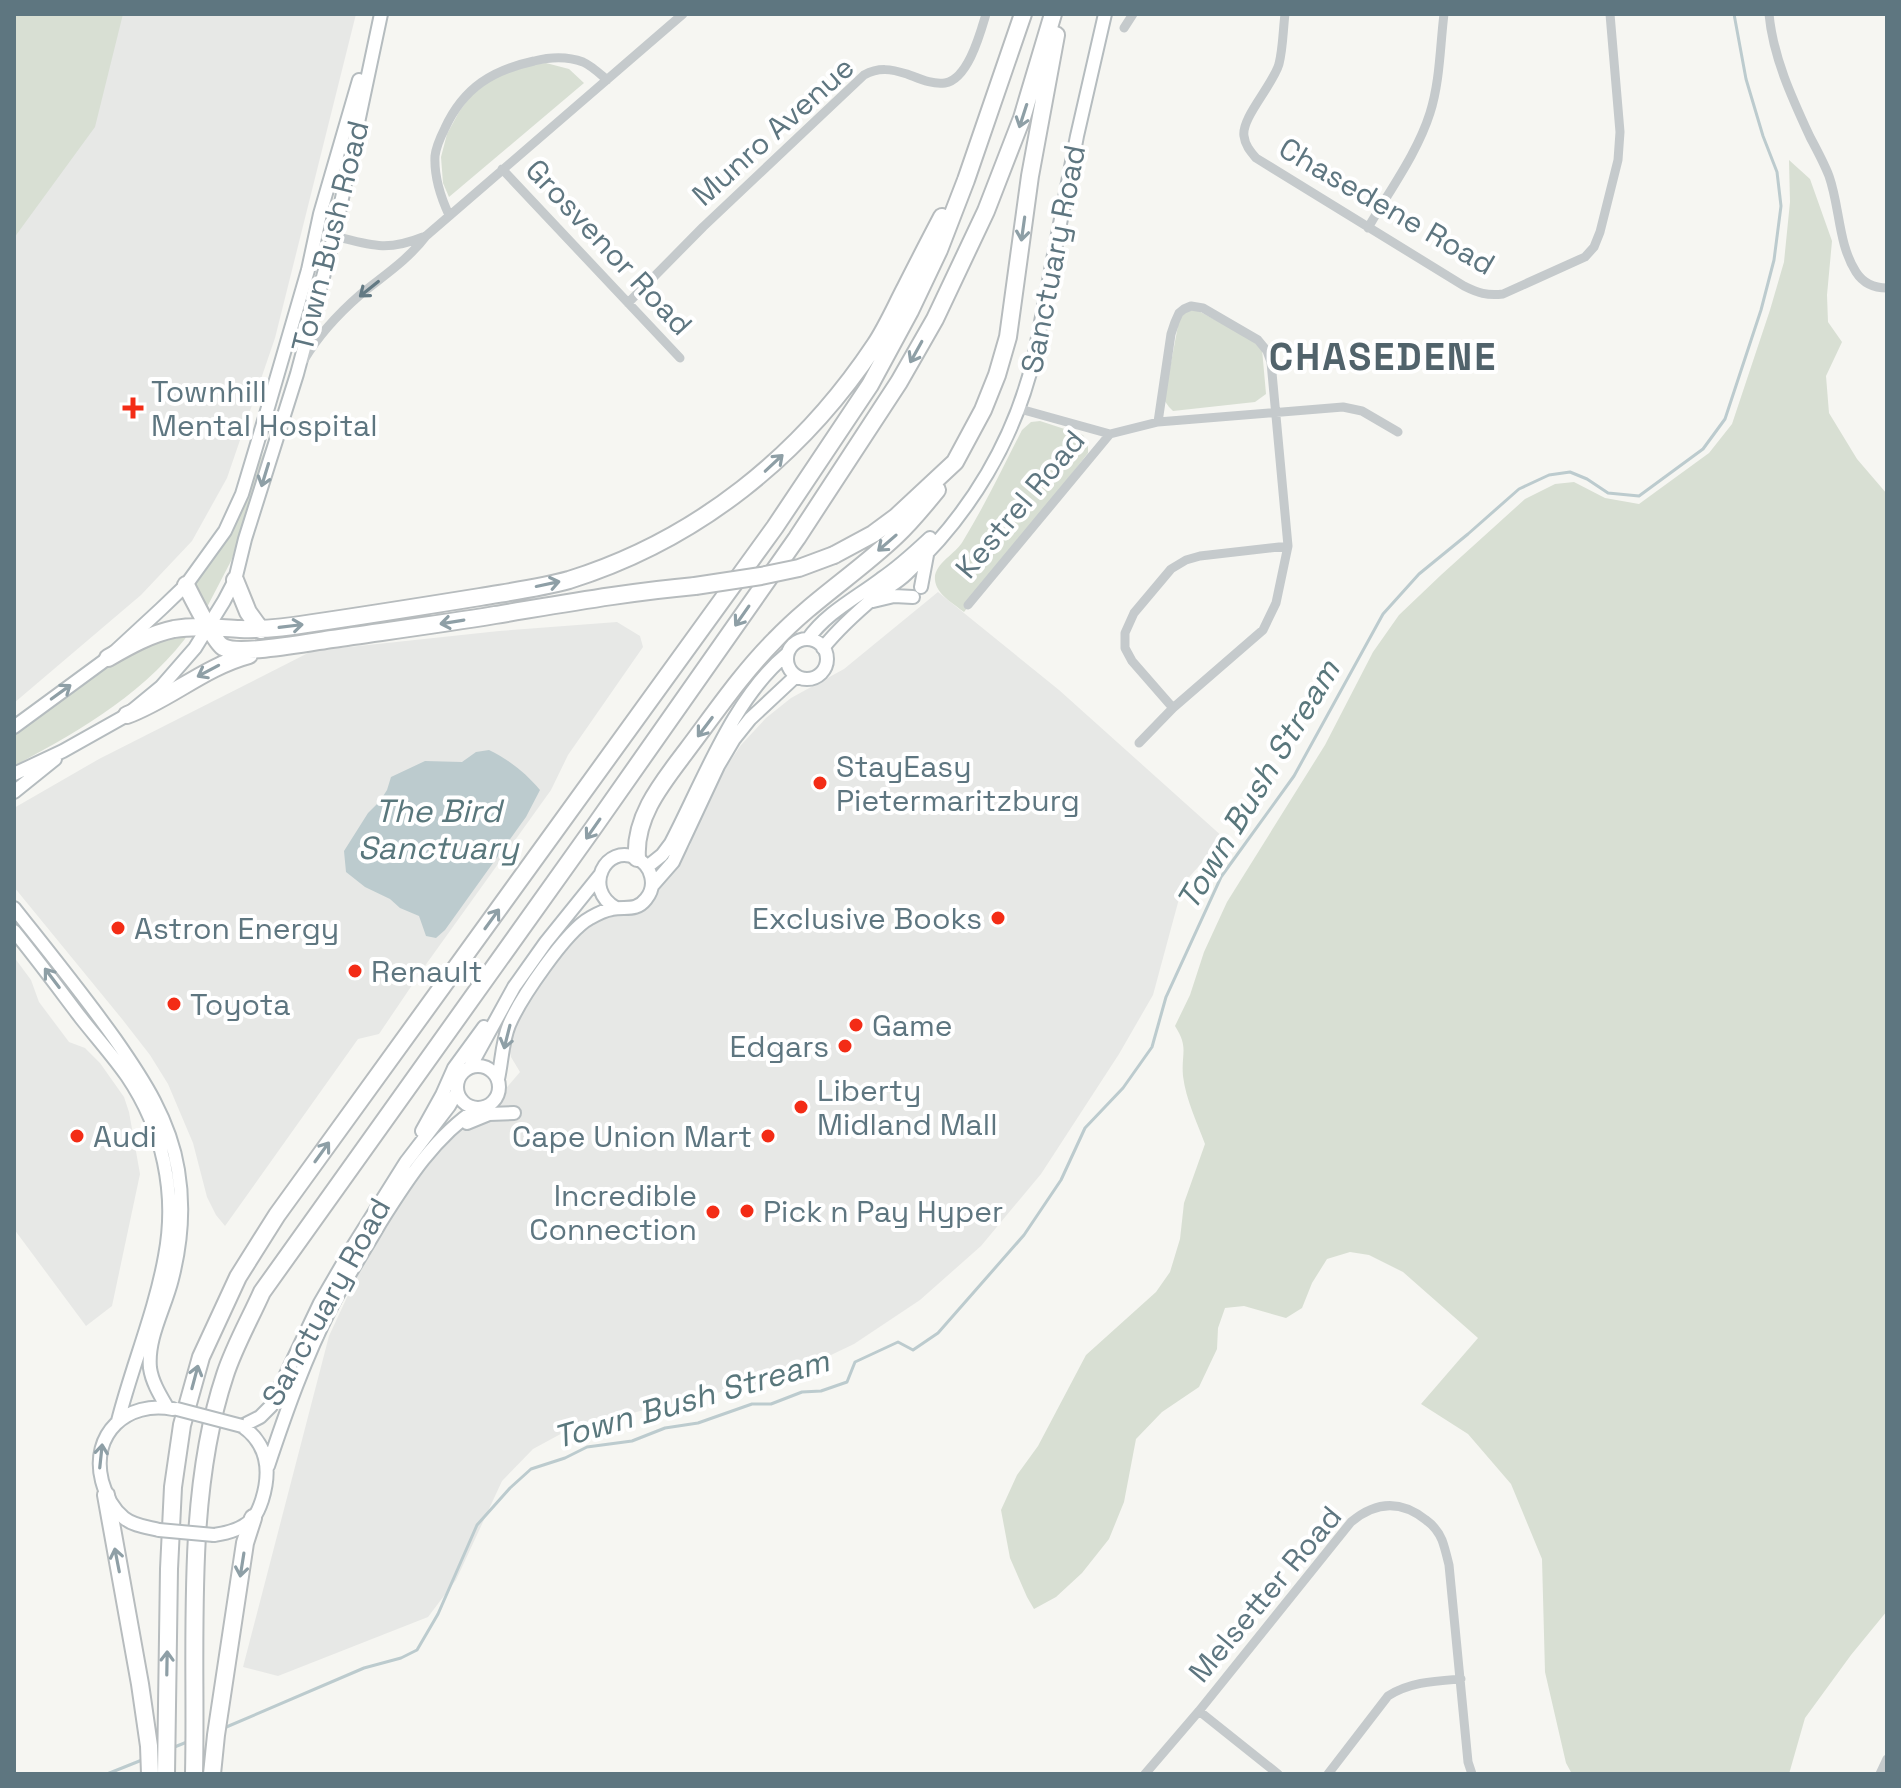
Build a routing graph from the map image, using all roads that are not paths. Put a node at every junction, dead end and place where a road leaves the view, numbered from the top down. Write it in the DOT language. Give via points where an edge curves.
graph roads {
  1 [pos="380,14"];
  2 [pos="683,14"];
  3 [pos="986,14"];
  4 [pos="1023,14"];
  5 [pos="1053,14"];
  6 [pos="1059,14"];
  7 [pos="1105,14"];
  8 [pos="1133,14"];
  9 [pos="1285,14"];
  10 [pos="1444,14"];
  11 [pos="1610,14"];
  12 [pos="1769,14"];
  13 [pos="1124,28"];
  14 [pos="607,80"];
  15 [pos="502,169"];
  16 [pos="966,180"];
  17 [pos="320,214"];
  18 [pos="449,215"];
  19 [pos="1368,228"];
  20 [pos="334,236"];
  21 [pos="426,236"];
  22 [pos="308,270"];
  23 [pos="1887,288"];
  24 [pos="628,303"];
  25 [pos="680,358"];
  26 [pos="297,374"];
  27 [pos="1020,409"];
  28 [pos="1275,412"];
  29 [pos="1158,422"];
  30 [pos="1398,432"];
  31 [pos="1110,434"];
  32 [pos="955,462"];
  33 [pos="975,494"];
  34 [pos="1288,546"];
  35 [pos="927,552"];
  36 [pos="235,580"];
  37 [pos="186,585"];
  38 [pos="871,602"];
  39 [pos="968,605"];
  40 [pos="209,626"];
  41 [pos="261,630"];
  42 [pos="808,639"];
  43 [pos="281,646"];
  44 [pos="823,648"];
  45 [pos="787,654"];
  46 [pos="108,658"];
  47 [pos="796,676"];
  48 [pos="1173,708"];
  49 [pos="127,715"];
  50 [pos="16,725"];
  51 [pos="1139,743"];
  52 [pos="63,751"];
  53 [pos="14,774"];
  54 [pos="14,792"];
  55 [pos="642,862"];
  56 [pos="600,875"];
  57 [pos="652,886"];
  58 [pos="14,908"];
  59 [pos="616,908"];
  60 [pos="14,931"];
  61 [pos="507,999"];
  62 [pos="470,1067"];
  63 [pos="498,1079"];
  64 [pos="457,1092"];
  65 [pos="478,1108"];
  66 [pos="514,1113"];
  67 [pos="436,1145"];
  68 [pos="406,1162"];
  69 [pos="172,1408"];
  70 [pos="118,1421"];
  71 [pos="242,1426"];
  72 [pos="268,1466"];
  73 [pos="106,1495"];
  74 [pos="253,1518"];
  75 [pos="1461,1679"];
  76 [pos="1199,1711"];
  77 [pos="1887,1759"];
  78 [pos="156,1763"];
  79 [pos="194,1774"];
  80 [pos="212,1774"];
  81 [pos="1145,1774"];
  82 [pos="1278,1774"];
  83 [pos="1328,1774"];
  84 [pos="1472,1774"];
  85 [pos="1880,1774"];
  1 -- 17 [label="street, Town Bush Road"];
  1 -- 20 [label="street, Town Bush Road"];
  2 -- 14 [label="street"];
  3 -- 24 [label="street, Munro Avenue" via="969,61 953,80 928,81 887,69 864,75"];
  4 -- 16 [label="highway"];
  5 -- 79 [label="highway, one-way" via="1022,118 986,211 899,382 797,538 262,1292 225,1374 202,1487"];
  6 -- 32 [label="highway, one-way" via="1005,348 983,410"];
  7 -- 27 [label="street, Sanctuary Road"];
  8 -- 13 [label="street"];
  9 -- 19 [label="street, Chasedene Road" via="1280,63 1245,124 1247,147 1256,158"];
  10 -- 19 [label="street" via="1430,113"];
  11 -- 19 [label="street, Chasedene Road" via="1618,160 1600,232 1585,257 1491,296"];
  12 -- 23 [label="street" via="1780,64 1828,175 1852,265 1868,284"];
  14 -- 15 [label="street"];
  14 -- 18 [label="street" via="582,62 560,57 513,65 476,85 451,116 435,155"];
  15 -- 18 [label="street"];
  15 -- 24 [label="street, Grosvenor Road"];
  41 -- 16 [label="highway, one-way" via="549,585 637,554 691,526 774,464 846,384 876,344 948,204"];
  78 -- 16 [label="highway, one-way" via="166,1741 169,1555 182,1425 201,1357 238,1277 277,1215 775,527 861,398 910,311"];
  17 -- 20 [label="street"];
  17 -- 22 [label="street, Town Bush Road"];
  18 -- 21 [label="street"];
  20 -- 21 [label="street" via="387,247"];
  20 -- 22 [label="street" via="320,246"];
  20 -- 26 [label="street, Town Bush Road"];
  21 -- 26 [label="street, one-way" via="325,328"];
  22 -- 37 [label="street, Town Bush Road" via="242,494 225,531"];
  24 -- 25 [label="street, Grosvenor Road"];
  26 -- 36 [label="street, Town Bush Road, one-way"];
  27 -- 31 [label="street"];
  27 -- 33 [label="street, Sanctuary Road"];
  28 -- 29 [label="street"];
  28 -- 29 [label="street" via="1271,362 1263,345 1191,306 1179,313 1171,334"];
  28 -- 30 [label="street" via="1352,408"];
  28 -- 34 [label="street"];
  29 -- 31 [label="street"];
  31 -- 39 [label="street, Kestrel Road"];
  32 -- 43 [label="highway, one-way, bridge" via="873,534 834,555 786,571"];
  32 -- 55 [label="highway, one-way" via="896,536 775,639 752,665 649,804 636,845"];
  33 -- 35 [label="street, Sanctuary Road"];
  33 -- 42 [label="street, Sanctuary Road" via="925,543"];
  34 -- 48 [label="street" via="1276,603 1263,630"];
  34 -- 48 [label="street" via="1186,560 1171,569 1134,613 1125,648"];
  35 -- 38 [label="street, Sanctuary Road"];
  35 -- 38 [label="street" via="917,592"];
  36 -- 40 [label="street, Town Bush Road"];
  36 -- 41 [label="highway"];
  37 -- 40 [label="highway"];
  37 -- 46 [label="street, Town Bush Road"];
  38 -- 44 [label="street, Sanctuary Road"];
  40 -- 41 [label="highway"];
  40 -- 43 [label="highway" via="214,639 228,649"];
  40 -- 46 [label="highway" via="155,634"];
  40 -- 49 [label="street, Town Bush Road" via="161,687"];
  42 -- 44 [label="street"];
  42 -- 45 [label="street" via="795,643"];
  43 -- 49 [label="highway, one-way" via="226,662"];
  44 -- 47 [label="street" via="827,663 821,674 809,679"];
  45 -- 47 [label="street"];
  45 -- 55 [label="street" via="736,716 671,843 662,855"];
  50 -- 46 [label="street, Town Bush Road, one-way"];
  47 -- 57 [label="street" via="734,739 673,862"];
  48 -- 51 [label="street"];
  49 -- 52 [label="street, Town Bush Road"];
  52 -- 53 [label="street, Town Bush Road"];
  52 -- 54 [label="street"];
  55 -- 56 [label="street" via="626,855 614,858"];
  55 -- 57 [label="street"];
  56 -- 59 [label="street" via="600,891"];
  56 -- 61 [label="street"];
  57 -- 59 [label="street" via="642,903"];
  58 -- 69 [label="street" via="137,1069 171,1144 178,1169 180,1233 150,1369"];
  59 -- 63 [label="street, one-way" via="583,922 523,998 509,1027"];
  70 -- 60 [label="street, one-way" via="165,1258 170,1206 163,1153 126,1074"];
  61 -- 62 [label="street"];
  61 -- 68 [label="street" via="454,1068"];
  62 -- 63 [label="street" via="487,1067"];
  62 -- 64 [label="street" via="461,1074"];
  63 -- 65 [label="street" via="497,1095"];
  64 -- 65 [label="street" via="463,1102"];
  64 -- 68 [label="street, Sanctuary Road"];
  65 -- 67 [label="street, Sanctuary Road"];
  66 -- 67 [label="street" via="479,1117"];
  67 -- 72 [label="street, Sanctuary Road" via="403,1186 331,1307"];
  68 -- 71 [label="street, Sanctuary Road" via="320,1303 271,1406"];
  69 -- 70 [label="street" via="142,1409"];
  69 -- 71 [label="street, bridge"];
  73 -- 70 [label="street, one-way" via="101,1449"];
  71 -- 72 [label="street" via="262,1447"];
  72 -- 74 [label="street"];
  73 -- 74 [label="street, bridge" via="124,1518 159,1530 214,1535"];
  78 -- 73 [label="highway, one-way"];
  74 -- 80 [label="highway, one-way"];
  75 -- 76 [label="street, Melsetter Road" via="1442,1540 1409,1508 1382,1506 1351,1522"];
  75 -- 83 [label="street" via="1418,1684 1388,1696"];
  75 -- 84 [label="street, Melsetter Road"];
  76 -- 81 [label="street, Melsetter Road"];
  76 -- 82 [label="street"];
  77 -- 85 [label="street"];
}
